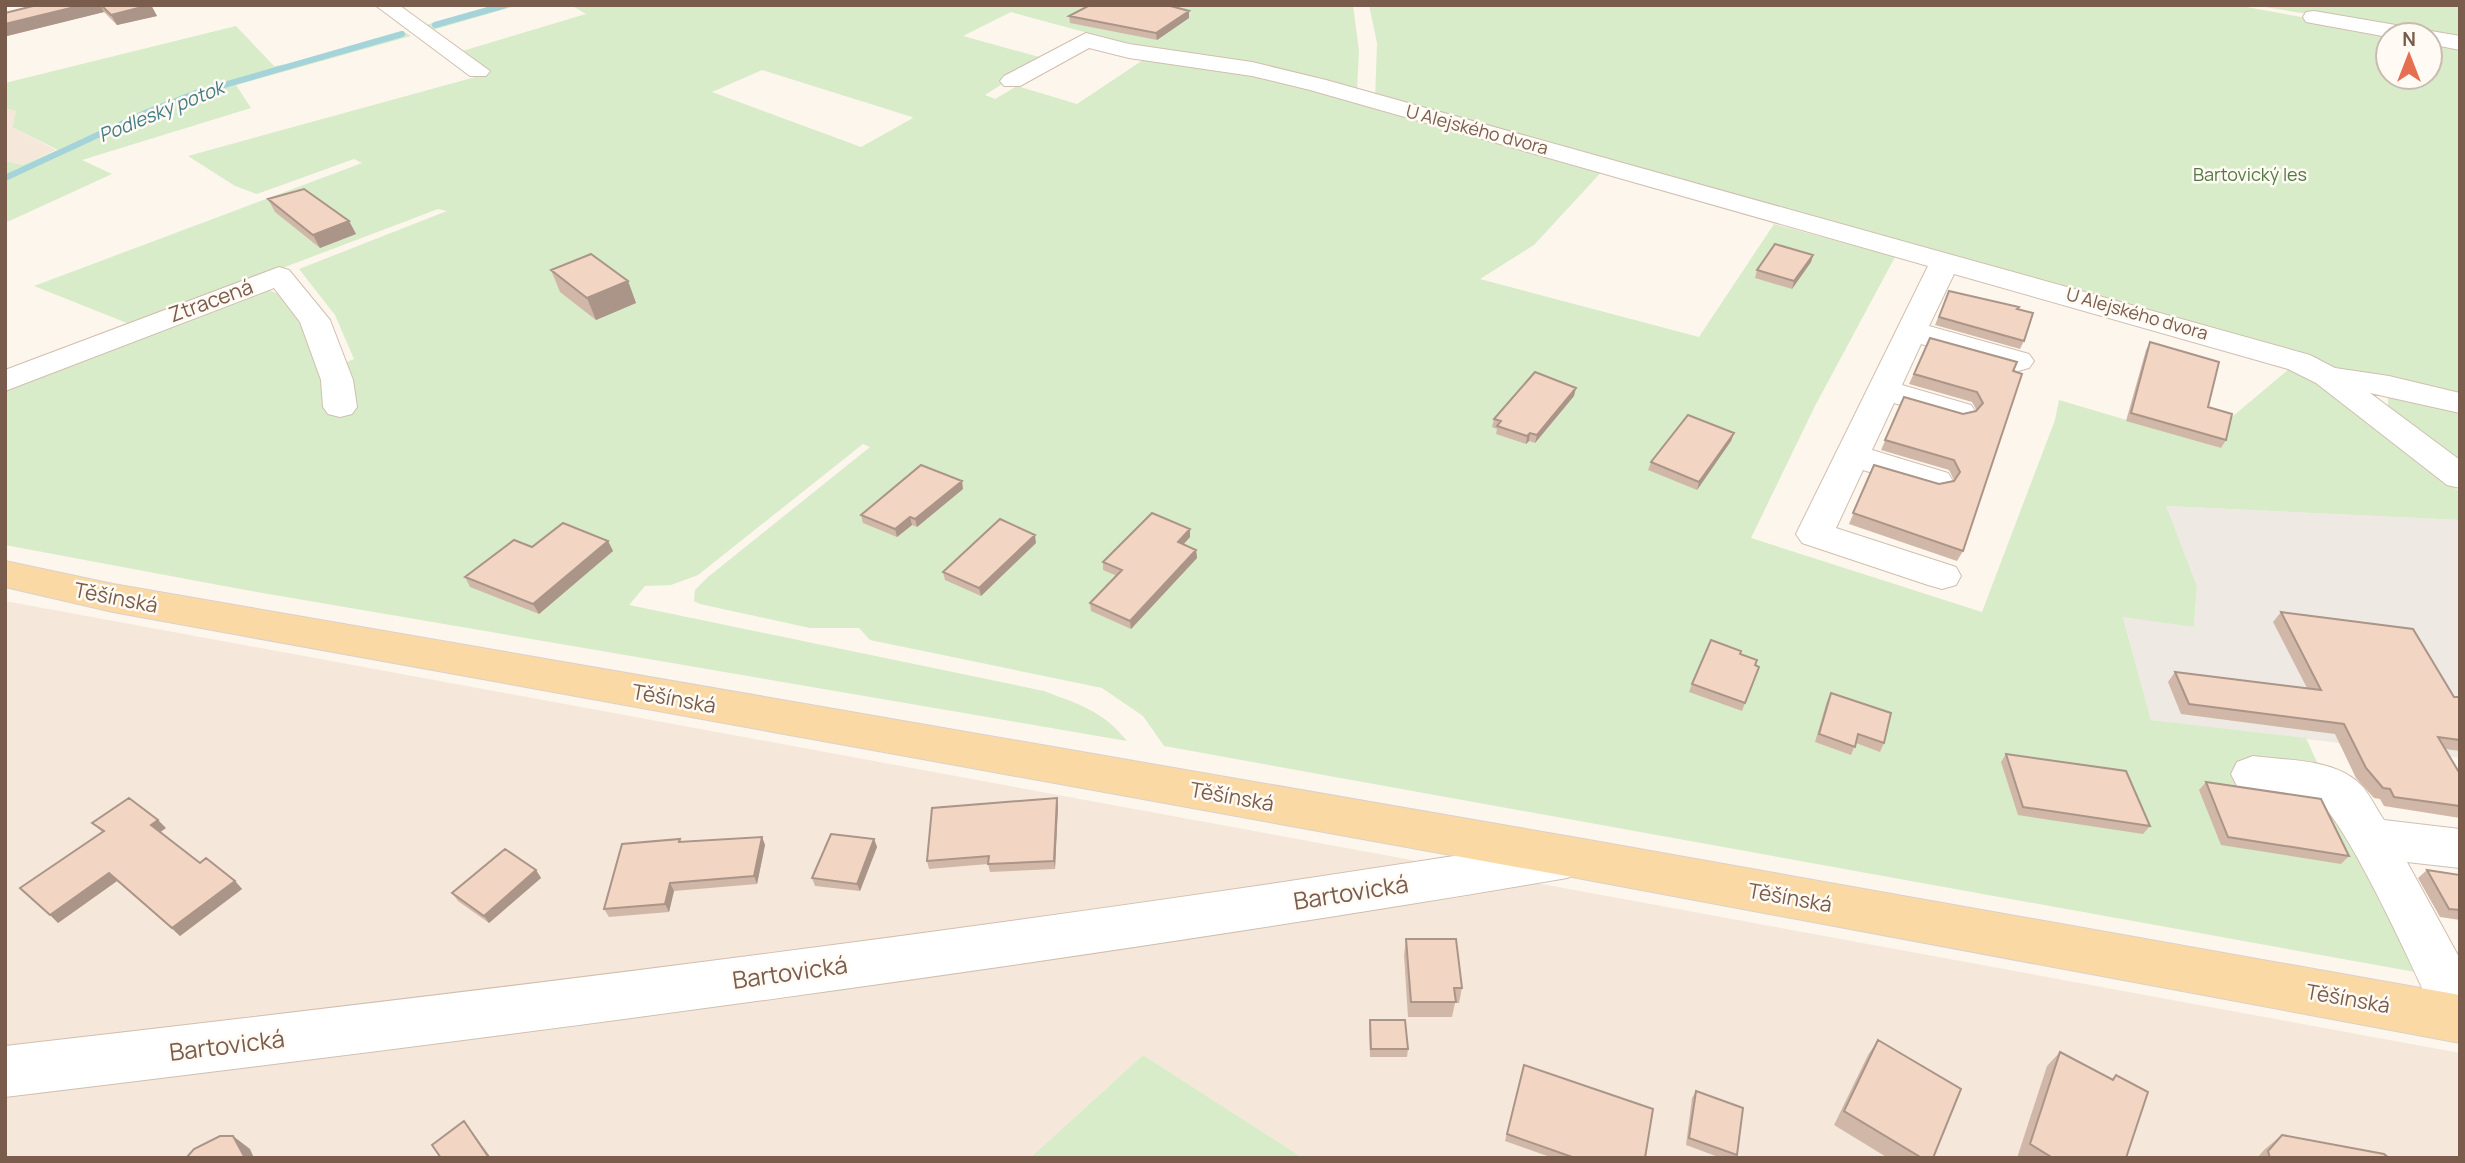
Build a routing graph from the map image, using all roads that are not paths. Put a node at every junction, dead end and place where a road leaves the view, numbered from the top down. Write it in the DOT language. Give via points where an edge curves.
graph roads {
  1 [pos="385,5"];
  2 [pos="2314,17"];
  3 [pos="2374,27"];
  4 [pos="478,71"];
  5 [pos="1012,81"];
  6 [pos="1945,261"];
  7 [pos="1911,331"];
  8 [pos="2018,361"];
  9 [pos="2327,376"];
  10 [pos="5,381"];
  11 [pos="1883,390"];
  12 [pos="2460,403"];
  13 [pos="340,407"];
  14 [pos="1959,412"];
  15 [pos="1852,455"];
  16 [pos="2460,477"];
  17 [pos="1935,481"];
  18 [pos="5,574"];
  19 [pos="1942,576"];
  20 [pos="2253,774"];
  21 [pos="2370,838"];
  22 [pos="2460,849"];
  23 [pos="1572,857"];
  24 [pos="2460,1017"];
  25 [pos="5,1072"];
  1 -- 4 [label="street"];
  2 -- 3 [label="street"];
  5 -- 6 [label="street, U Alejského dvora" via="1086,40 1252,69"];
  6 -- 7 [label="street"];
  6 -- 9 [label="street, U Alejského dvora" via="2253,347"];
  7 -- 8 [label="street"];
  7 -- 11 [label="street"];
  9 -- 12 [label="street, U Alejského dvora"];
  9 -- 16 [label="street, U Alejského dvora"];
  10 -- 13 [label="street, Ztracená" via="279,276 315,320 337,380"];
  11 -- 14 [label="street"];
  11 -- 15 [label="street"];
  15 -- 17 [label="street"];
  15 -- 19 [label="street" via="1815,534"];
  18 -- 23 [label="main road, Těšínská" via="153,605"];
  20 -- 21 [label="street" via="2327,784 2347,800"];
  21 -- 22 [label="street"];
  21 -- 24 [label="street"];
  23 -- 24 [label="main road, Těšínská"];
  23 -- 25 [label="street, Bartovická" via="1357,893 486,1015"];
}
